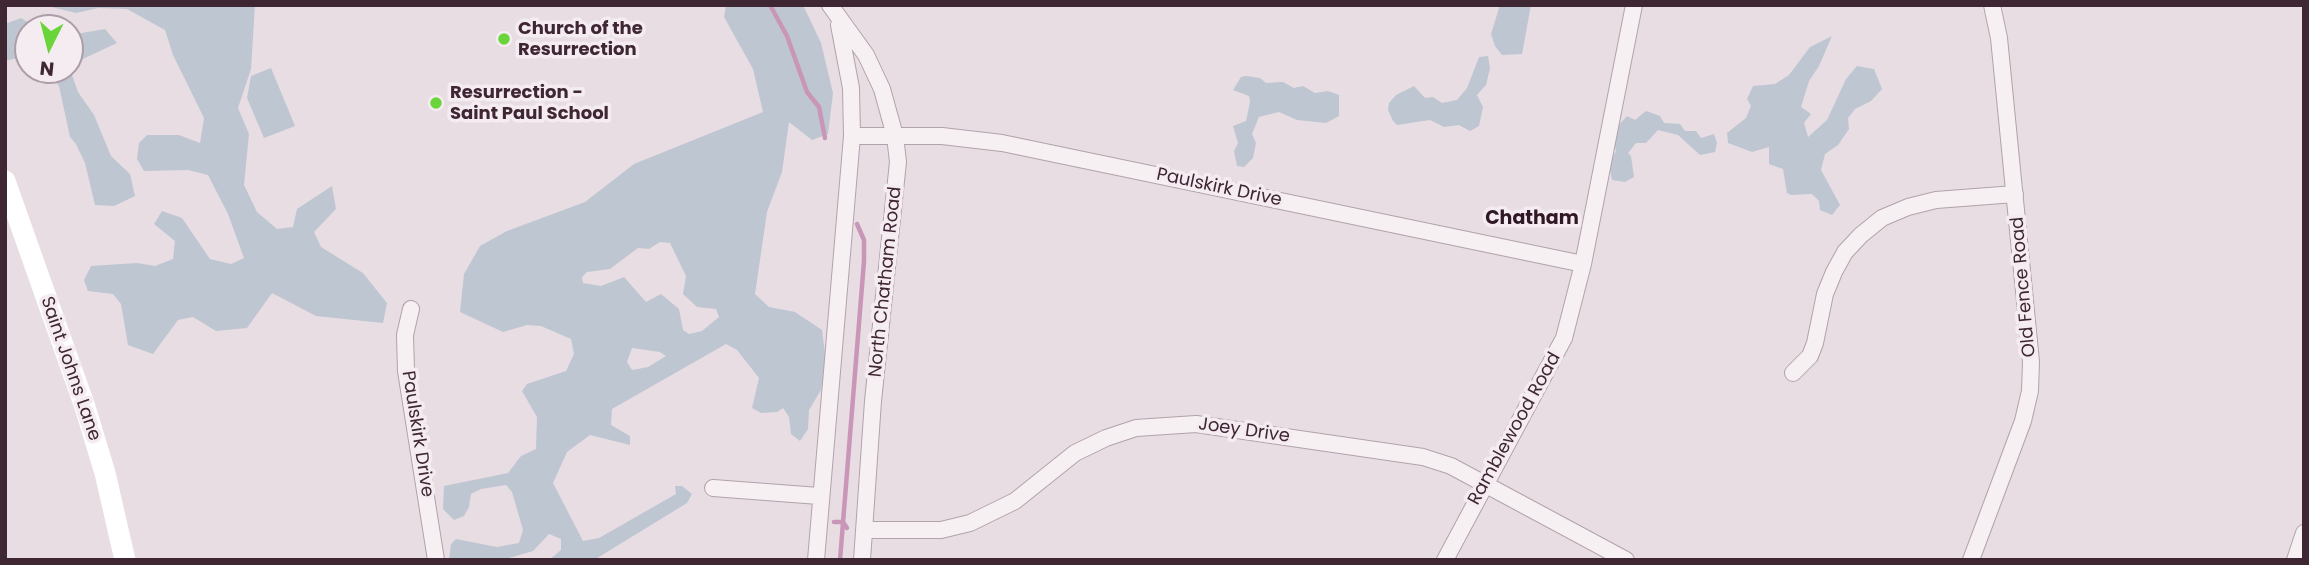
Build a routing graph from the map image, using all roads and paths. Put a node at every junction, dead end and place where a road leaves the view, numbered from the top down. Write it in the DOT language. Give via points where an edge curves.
graph roads {
  1 [pos="1634,5"];
  2 [pos="1992,5"];
  3 [pos="834,12"];
  4 [pos="852,136"];
  5 [pos="895,136"];
  6 [pos="5,181"];
  7 [pos="2015,194"];
  8 [pos="1583,264"];
  9 [pos="411,309"];
  10 [pos="1793,373"];
  11 [pos="1485,484"];
  12 [pos="713,488"];
  13 [pos="819,496"];
  14 [pos="865,530"];
  15 [pos="2304,533"];
  16 [pos="125,560"];
  17 [pos="436,560"];
  18 [pos="816,560"];
  19 [pos="862,560"];
  20 [pos="1445,560"];
  21 [pos="1626,560"];
  22 [pos="1970,560"];
  23 [pos="2295,560"];
  1 -- 8 [label="street, Ramblewood Road"];
  2 -- 7 [label="street, Old Fence Road"];
  3 -- 4 [label="street, North Chatham Road" via="851,88"];
  3 -- 5 [label="street, North Chatham Road" via="866,55"];
  4 -- 5 [label="street, Paulskirk Drive"];
  4 -- 13 [label="street, North Chatham Road"];
  5 -- 8 [label="street, Paulskirk Drive" via="1002,143"];
  5 -- 14 [label="street, North Chatham Road" via="896,183 873,401"];
  6 -- 16 [label="street, Saint Johns Lane" via="85,407"];
  7 -- 10 [label="street" via="1936,200 1882,218 1845,252 1825,294 1812,350"];
  7 -- 22 [label="street, Old Fence Road" via="2029,326 2030,391"];
  8 -- 11 [label="street, Ramblewood Road" via="1554,361"];
  9 -- 17 [label="street, Paulskirk Drive" via="405,335 406,371"];
  11 -- 14 [label="street, Joey Drive" via="1423,457 1168,423 1136,428 1096,443 1050,471 1015,501 970,523 941,530"];
  11 -- 20 [label="street, Ramblewood Road"];
  11 -- 21 [label="street, Joey Drive"];
  12 -- 13 [label="street"];
  13 -- 18 [label="street, North Chatham Road"];
  14 -- 19 [label="street, North Chatham Road"];
  15 -- 23 [label="street"];
}
